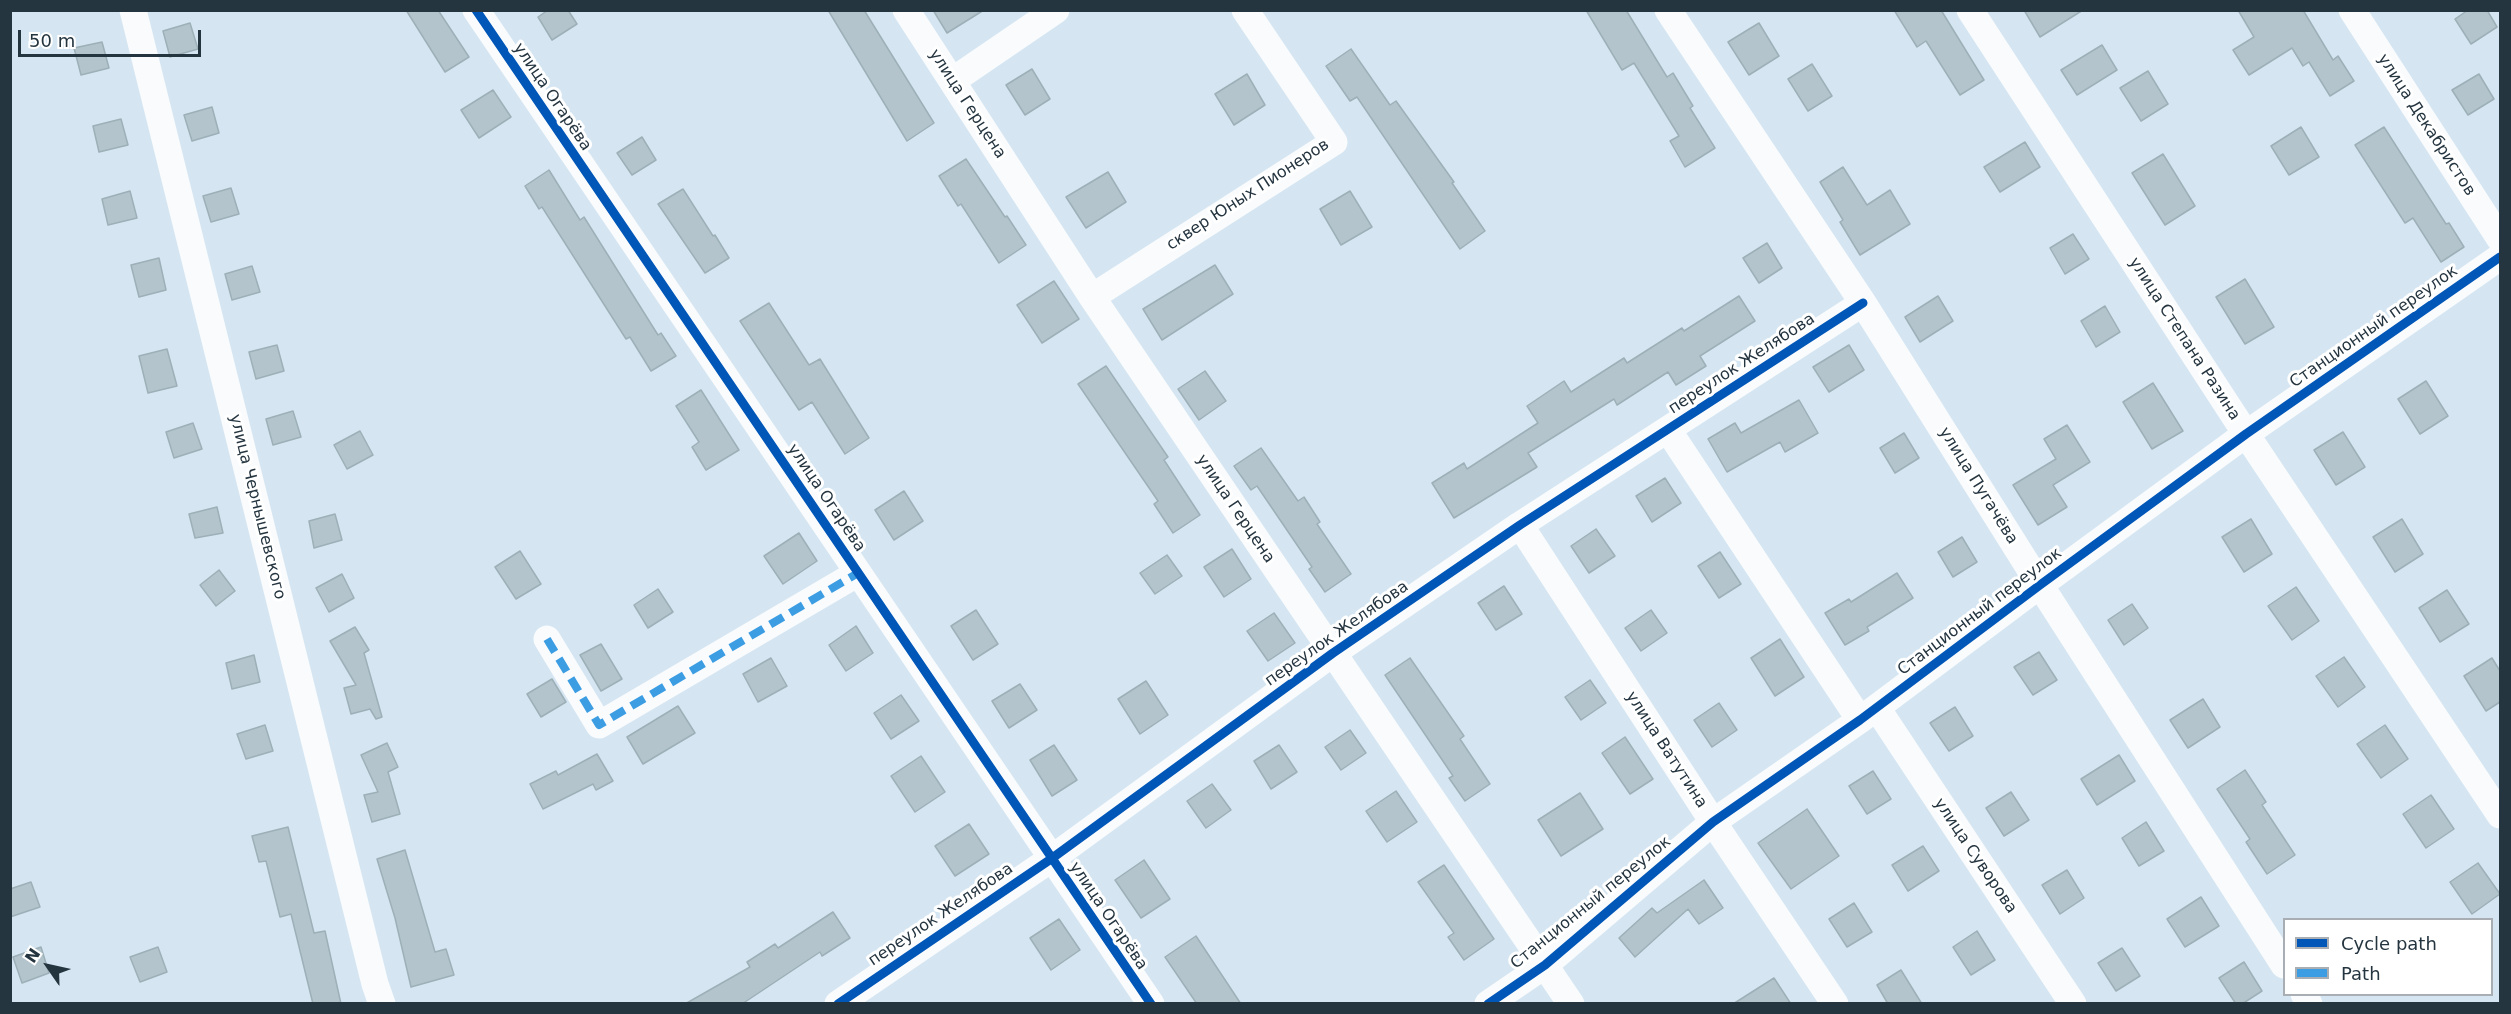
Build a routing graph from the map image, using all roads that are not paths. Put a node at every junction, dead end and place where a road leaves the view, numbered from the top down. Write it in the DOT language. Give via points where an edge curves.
graph roads {
  1 [pos="133,10"];
  2 [pos="476,10"];
  3 [pos="906,10"];
  4 [pos="1056,10"];
  5 [pos="1245,10"];
  6 [pos="1668,10"];
  7 [pos="1970,10"];
  8 [pos="2352,10"];
  9 [pos="952,81"];
  10 [pos="2500,239"];
  11 [pos="2500,257"];
  12 [pos="1092,297"];
  13 [pos="1863,303"];
  14 [pos="1668,430"];
  15 [pos="2246,435"];
  16 [pos="1520,525"];
  17 [pos="858,573"];
  18 [pos="2040,585"];
  19 [pos="547,639"];
  20 [pos="1333,653"];
  21 [pos="1869,714"];
  22 [pos="2500,815"];
  23 [pos="1713,822"];
  24 [pos="1051,859"];
  25 [pos="2283,963"];
  26 [pos="1545,965"];
  27 [pos="854,999"];
  28 [pos="382,1004"];
  29 [pos="1150,1004"];
  30 [pos="1488,1004"];
  31 [pos="1571,1004"];
  32 [pos="1835,1004"];
  33 [pos="2073,1004"];
  1 -- 28 [label="street, улица Чернышевского"];
  2 -- 17 [label="street, улица Огарёва"];
  3 -- 9 [label="street, улица Герцена"];
  4 -- 9 [label="street"];
  5 -- 12 [label="street, сквер Юных Пионеров" via="1335,142"];
  6 -- 13 [label="street, улица Пугачёва"];
  7 -- 15 [label="street, улица Степана Разина"];
  8 -- 10 [label="street, улица Декабристов"];
  9 -- 12 [label="street, улица Герцена"];
  11 -- 15 [label="street, Станционный переулок"];
  12 -- 20 [label="street, улица Герцена"];
  13 -- 14 [label="street, переулок Желябова"];
  13 -- 18 [label="street, улица Пугачёва"];
  14 -- 16 [label="street, переулок Желябова"];
  14 -- 21 [label="street, улица Суворова"];
  15 -- 18 [label="street, Станционный переулок"];
  15 -- 22 [label="street, улица Степана Разина"];
  16 -- 20 [label="street, переулок Желябова"];
  16 -- 23 [label="street, улица Ватутина"];
  17 -- 19 [label="street" via="599,725"];
  17 -- 24 [label="street, улица Огарёва"];
  18 -- 21 [label="street, Станционный переулок"];
  18 -- 25 [label="street, улица Пугачёва"];
  20 -- 24 [label="street, переулок Желябова"];
  20 -- 26 [label="street, улица Герцена"];
  21 -- 23 [label="street, Станционный переулок"];
  21 -- 33 [label="street, улица Суворова"];
  23 -- 26 [label="street, Станционный переулок"];
  23 -- 32 [label="street, улица Ватутина"];
  24 -- 27 [label="street, переулок Желябова"];
  24 -- 29 [label="street, улица Огарёва"];
  26 -- 30 [label="street, Станционный переулок"];
  26 -- 31 [label="street, улица Герцена"];
}
